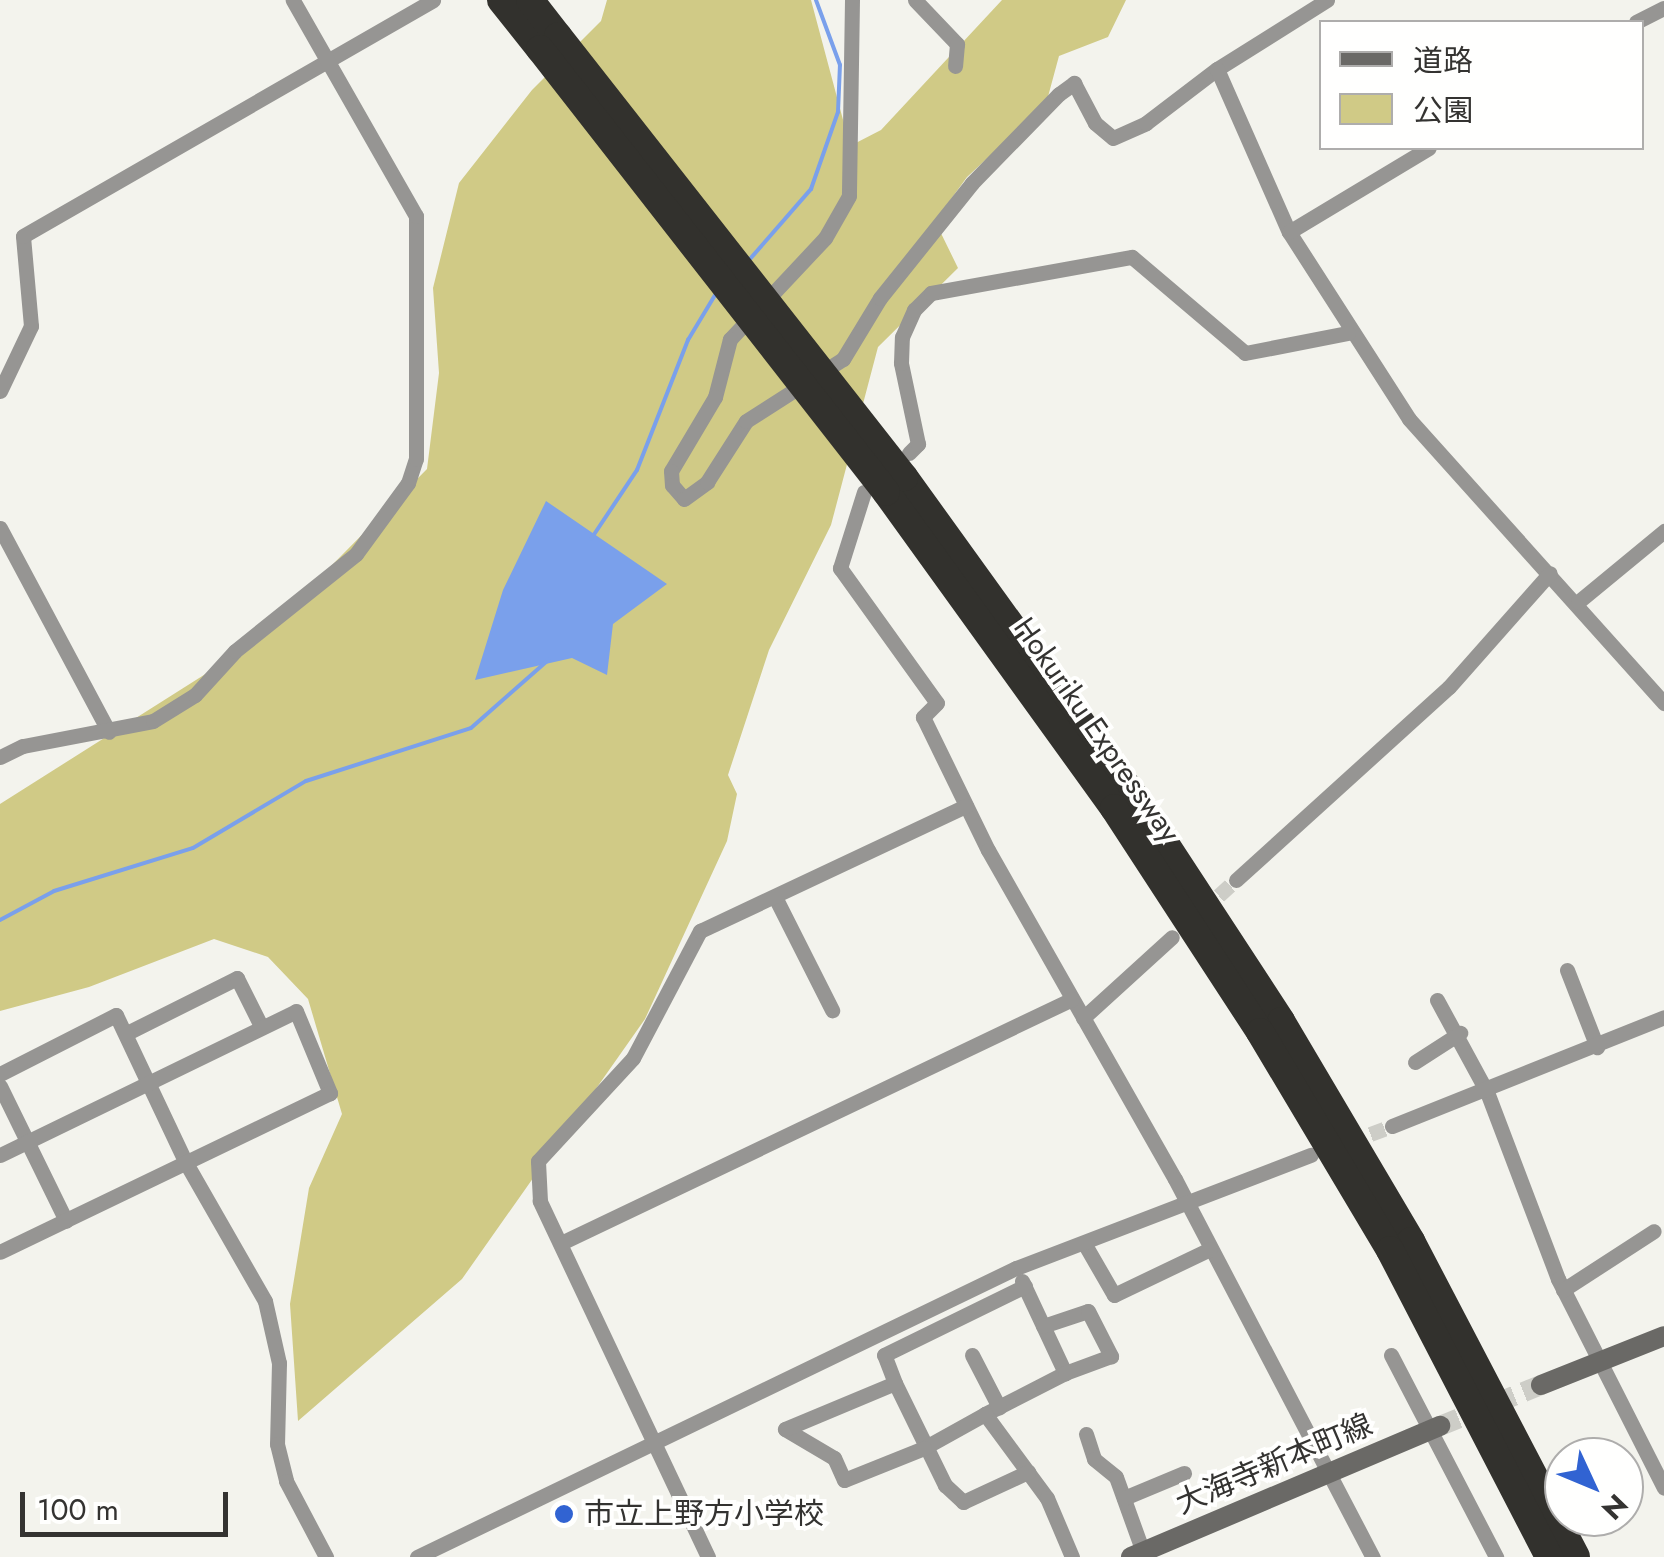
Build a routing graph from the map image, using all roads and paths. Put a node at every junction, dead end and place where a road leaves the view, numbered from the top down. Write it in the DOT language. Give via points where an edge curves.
graph roads {
  1 [pos="293,0"];
  2 [pos="433,0"];
  3 [pos="501,0"];
  4 [pos="530,0"];
  5 [pos="852,0"];
  6 [pos="915,0"];
  7 [pos="1327,0"];
  8 [pos="1664,8"];
  9 [pos="1640,20"];
  10 [pos="549,42"];
  11 [pos="327,62"];
  12 [pos="956,66"];
  13 [pos="1217,69"];
  14 [pos="1426,150"];
  15 [pos="1289,232"];
  16 [pos="1348,333"];
  17 [pos="0,390"];
  18 [pos="891,479"];
  19 [pos="0,528"];
  20 [pos="1664,532"];
  21 [pos="1550,574"];
  22 [pos="1578,602"];
  23 [pos="1664,703"];
  24 [pos="110,732"];
  25 [pos="0,757"];
  26 [pos="966,806"];
  27 [pos="1236,880"];
  28 [pos="774,897"];
  29 [pos="1172,937"];
  30 [pos="1567,970"];
  31 [pos="1072,1000"];
  32 [pos="1437,1000"];
  33 [pos="832,1010"];
  34 [pos="1664,1016"];
  35 [pos="1083,1018"];
  36 [pos="261,1026"];
  37 [pos="128,1033"];
  38 [pos="1460,1033"];
  39 [pos="1597,1047"];
  40 [pos="1415,1062"];
  41 [pos="0,1074"];
  42 [pos="148,1084"];
  43 [pos="0,1086"];
  44 [pos="1487,1092"];
  45 [pos="1392,1126"];
  46 [pos="28,1141"];
  47 [pos="0,1155"];
  48 [pos="1311,1155"];
  49 [pos="186,1163"];
  50 [pos="1186,1205"];
  51 [pos="66,1221"];
  52 [pos="1654,1231"];
  53 [pos="1084,1243"];
  54 [pos="561,1244"];
  55 [pos="1210,1248"];
  56 [pos="0,1252"];
  57 [pos="1016,1268"];
  58 [pos="1025,1286"];
  59 [pos="1563,1290"];
  60 [pos="1043,1326"];
  61 [pos="1664,1336"];
  62 [pos="972,1355"];
  63 [pos="1391,1355"];
  64 [pos="1602,1361"];
  65 [pos="1065,1373"];
  66 [pos="895,1383"];
  67 [pos="1541,1385"];
  68 [pos="992,1410"];
  69 [pos="1436,1428"];
  70 [pos="1086,1434"];
  71 [pos="654,1442"];
  72 [pos="924,1448"];
  73 [pos="1028,1472"];
  74 [pos="1333,1472"];
  75 [pos="1184,1473"];
  76 [pos="1664,1488"];
  77 [pos="1124,1498"];
  78 [pos="1137,1554"];
  79 [pos="319,1555"];
  80 [pos="417,1557"];
  81 [pos="708,1557"];
  82 [pos="1072,1557"];
  83 [pos="1373,1557"];
  84 [pos="1496,1557"];
  85 [pos="1549,1557"];
  86 [pos="1576,1557"];
  1 -- 11 [label="street"];
  2 -- 11 [label="street"];
  3 -- 10 [label="highway, Hokuriku Expressway"];
  4 -- 10 [label="highway, Hokuriku Expressway"];
  5 -- 13 [label="street" via="849,196 825,238 730,339 715,396 672,471 672,484 684,499 708,482 746,421 843,359 880,298 972,183 1059,94 1074,83 1096,123 1113,138 1146,123"];
  6 -- 12 [label="street" via="957,44"];
  7 -- 13 [label="street"];
  8 -- 9 [label="street"];
  10 -- 18 [label="highway, Hokuriku Expressway, bridge"];
  11 -- 17 [label="street" via="23,236 30,326"];
  11 -- 24 [label="street" via="416,216 416,459 408,483 356,554 234,651 195,695 153,721"];
  13 -- 15 [label="street"];
  14 -- 15 [label="street"];
  15 -- 16 [label="street"];
  16 -- 18 [label="street" via="1244,353 1132,257 931,293 902,337 900,363 918,444"];
  16 -- 21 [label="street" via="1409,419"];
  18 -- 26 [label="street" via="840,568 937,703 923,717"];
  18 -- 85 [label="highway, Hokuriku Expressway" via="1260,1032 1390,1250"];
  18 -- 86 [label="highway, Hokuriku Expressway" via="1132,792 1282,1021 1446,1305"];
  19 -- 24 [label="street"];
  20 -- 22 [label="street"];
  21 -- 22 [label="street"];
  21 -- 27 [label="street" via="1449,687"];
  22 -- 23 [label="street"];
  24 -- 25 [label="street" via="23,746"];
  26 -- 28 [label="street"];
  26 -- 31 [label="street"];
  28 -- 33 [label="street"];
  28 -- 54 [label="street" via="700,931 633,1058 538,1162 540,1201"];
  29 -- 35 [label="street"];
  30 -- 39 [label="street"];
  31 -- 35 [label="street"];
  31 -- 54 [label="street"];
  32 -- 38 [label="street"];
  34 -- 39 [label="street"];
  35 -- 50 [label="street"];
  36 -- 37 [label="street" via="237,978"];
  36 -- 42 [label="street"];
  36 -- 49 [label="street" via="296,1011 330,1093"];
  37 -- 41 [label="street" via="116,1015"];
  37 -- 42 [label="street"];
  38 -- 40 [label="street"];
  38 -- 44 [label="street"];
  39 -- 44 [label="street"];
  42 -- 46 [label="street"];
  42 -- 49 [label="street"];
  43 -- 46 [label="street"];
  44 -- 45 [label="street"];
  44 -- 59 [label="street"];
  46 -- 47 [label="street"];
  46 -- 51 [label="street"];
  48 -- 50 [label="street"];
  49 -- 51 [label="street"];
  49 -- 79 [label="street" via="264,1301 279,1363 276,1444"];
  50 -- 53 [label="street"];
  50 -- 55 [label="street"];
  51 -- 56 [label="street"];
  52 -- 59 [label="street"];
  53 -- 55 [label="street" via="1114,1295"];
  53 -- 57 [label="street"];
  54 -- 71 [label="street"];
  55 -- 74 [label="street"];
  57 -- 58 [label="street"];
  57 -- 71 [label="street"];
  58 -- 60 [label="street"];
  58 -- 66 [label="street" via="884,1355"];
  59 -- 64 [label="street"];
  60 -- 65 [label="street"];
  60 -- 65 [label="street" via="1088,1310 1111,1356"];
  61 -- 64 [label="main road"];
  62 -- 68 [label="street"];
  63 -- 69 [label="street"];
  64 -- 67 [label="main road"];
  64 -- 76 [label="street"];
  65 -- 68 [label="street"];
  66 -- 72 [label="street"];
  66 -- 72 [label="street" via="786,1430 834,1458 844,1480"];
  68 -- 72 [label="street"];
  68 -- 73 [label="street"];
  69 -- 74 [label="main road, 大海寺新本町線"];
  69 -- 84 [label="street"];
  70 -- 77 [label="street" via="1094,1459 1116,1477"];
  71 -- 80 [label="street"];
  71 -- 81 [label="street"];
  72 -- 73 [label="street" via="963,1502"];
  73 -- 82 [label="street"];
  74 -- 78 [label="main road, 大海寺新本町線"];
  74 -- 83 [label="street"];
  75 -- 77 [label="street"];
  77 -- 78 [label="street"];
}
